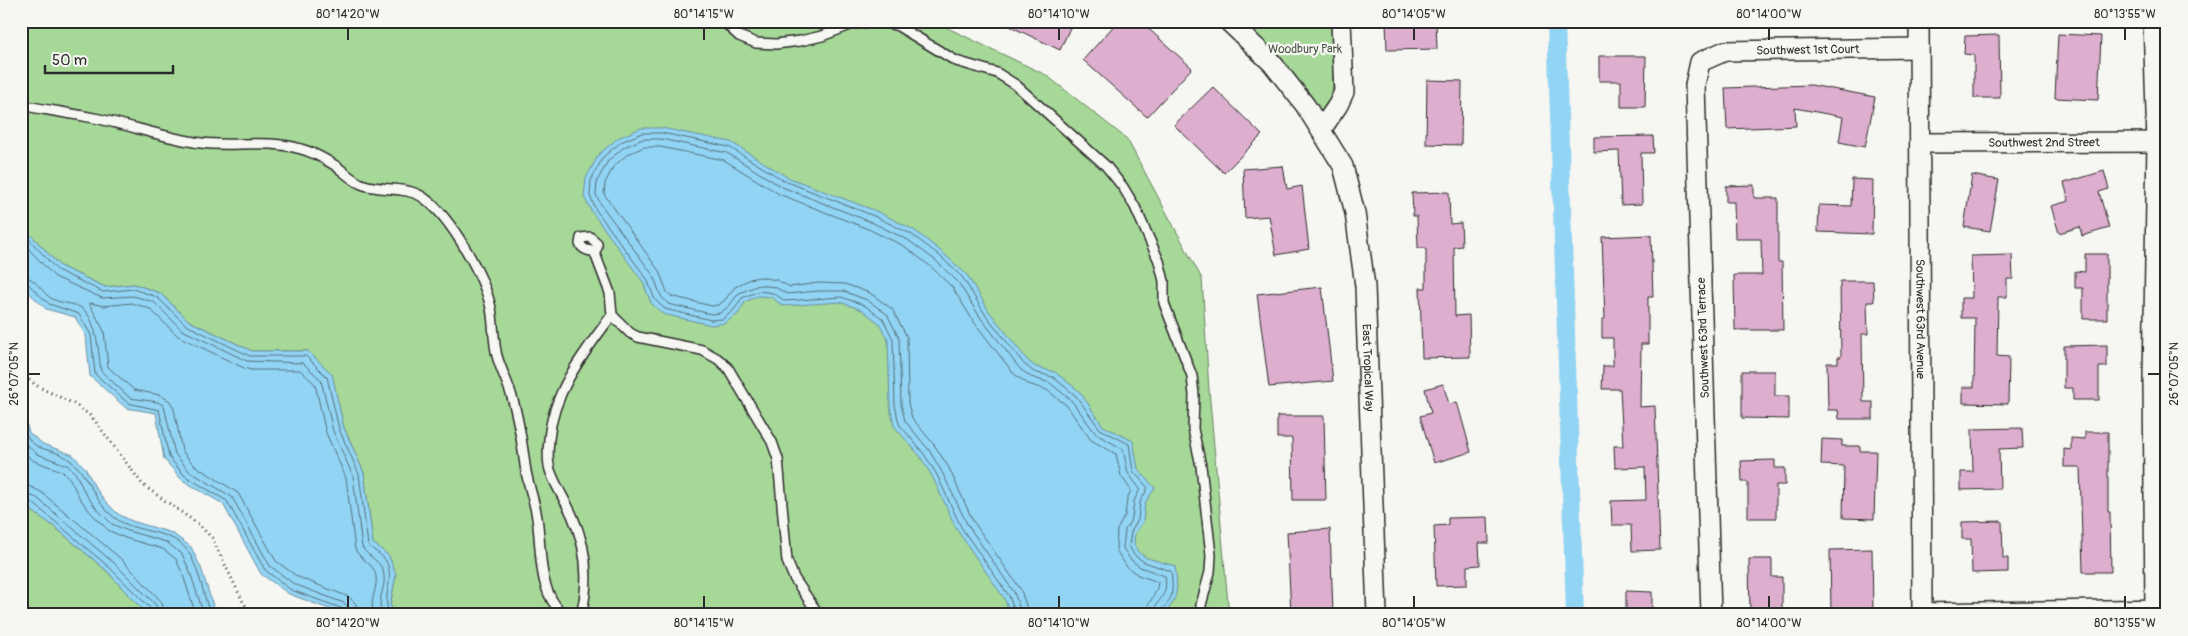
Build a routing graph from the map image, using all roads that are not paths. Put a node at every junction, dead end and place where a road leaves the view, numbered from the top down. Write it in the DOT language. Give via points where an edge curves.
graph roads {
  1 [pos="723,21"];
  2 [pos="1228,21"];
  3 [pos="1340,21"];
  4 [pos="1919,21"];
  5 [pos="2153,21"];
  6 [pos="1919,48"];
  7 [pos="1700,62"];
  8 [pos="21,105"];
  9 [pos="1321,130"];
  10 [pos="2162,142"];
  11 [pos="1920,143"];
  12 [pos="594,251"];
  13 [pos="612,315"];
  14 [pos="2160,378"];
  15 [pos="2161,609"];
  16 [pos="1922,614"];
  17 [pos="564,615"];
  18 [pos="580,615"];
  19 [pos="819,615"];
  20 [pos="1201,615"];
  21 [pos="1377,615"];
  22 [pos="1711,615"];
  1 -- 20 [label="lane" via="739,36 756,43 800,41 868,22 898,26 956,61 997,73 1016,85 1106,166 1134,207 1159,261 1164,281 1164,303 1192,376 1193,429 1201,466 1211,555 1210,572 1200,605"];
  2 -- 9 [label="street, East Tropical Way" via="1272,63"];
  3 -- 9 [label="street" via="1344,92"];
  4 -- 6 [label="street, Southwest 63rd Avenue"];
  5 -- 10 [label="street"];
  6 -- 7 [label="street, Southwest 1st Court" via="1726,50"];
  6 -- 11 [label="street, Southwest 63rd Avenue"];
  7 -- 22 [label="street, Southwest 63rd Terrace" via="1694,84"];
  8 -- 17 [label="lane" via="95,118 142,132 201,143 273,144 301,149 320,156 352,180 366,186 403,190 423,198 459,239 486,287 497,355 521,430 543,574 550,597"];
  9 -- 21 [label="street, East Tropical Way" via="1343,166 1355,213 1364,286"];
  10 -- 11 [label="street, Southwest 2nd Street"];
  10 -- 14 [label="street"];
  11 -- 16 [label="street, Southwest 63rd Avenue"];
  12 -- 13 [label="lane" via="610,293"];
  13 -- 18 [label="lane" via="561,390 549,433 550,469 579,533 586,558 587,583"];
  13 -- 19 [label="lane" via="638,337 702,350 728,368 772,442 778,459 787,561 794,578"];
  14 -- 15 [label="street"];
  15 -- 16 [label="street"];
}
